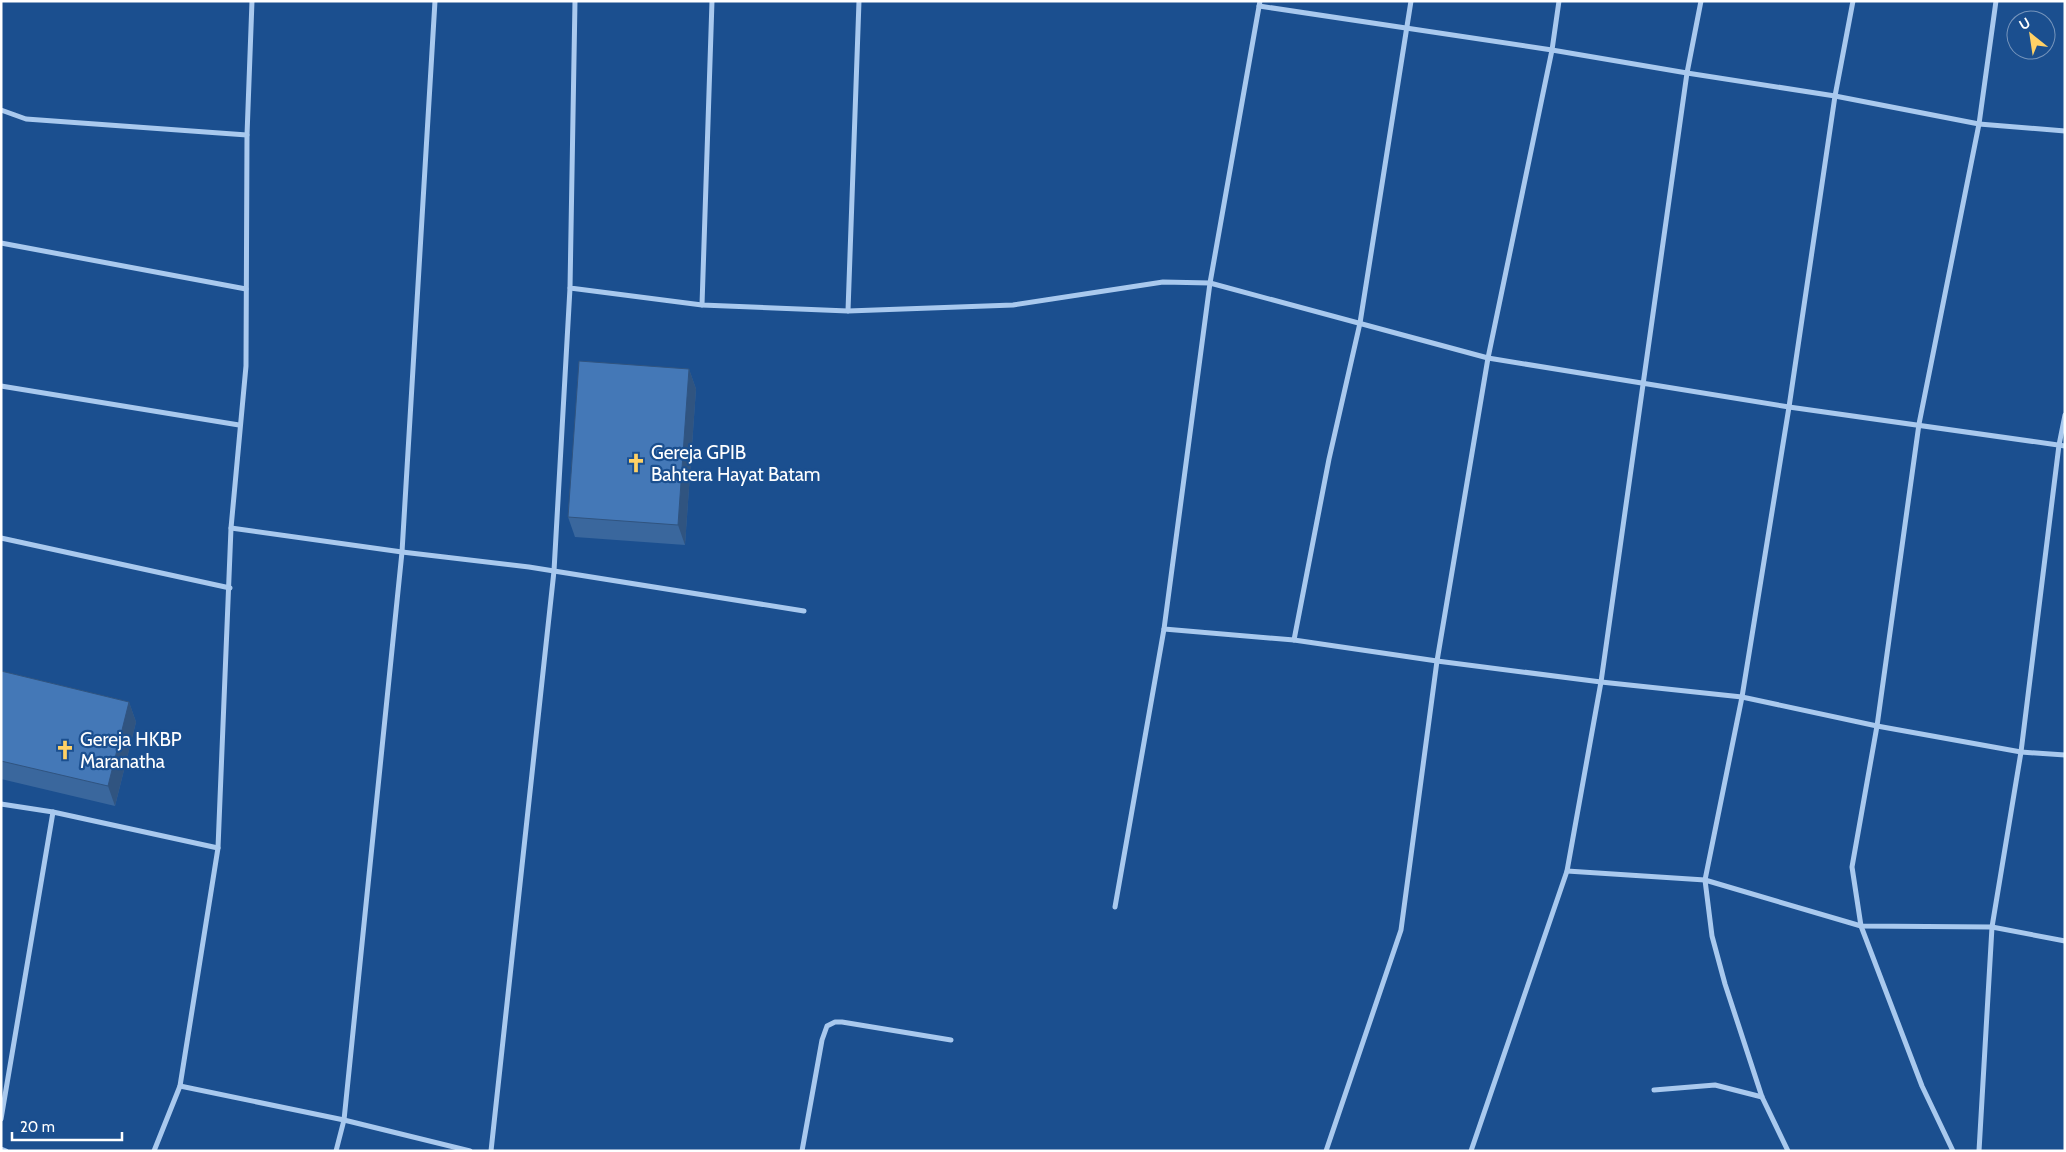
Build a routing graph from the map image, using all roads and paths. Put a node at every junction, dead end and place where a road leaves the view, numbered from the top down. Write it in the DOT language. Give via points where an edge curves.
graph roads {
  1 [pos="252,1"];
  2 [pos="435,1"];
  3 [pos="576,1"];
  4 [pos="712,1"];
  5 [pos="859,1"];
  6 [pos="1411,1"];
  7 [pos="1559,1"];
  8 [pos="1701,1"];
  9 [pos="1854,1"];
  10 [pos="1996,1"];
  11 [pos="1260,4"];
  12 [pos="1405,28"];
  13 [pos="1552,50"];
  14 [pos="1687,74"];
  15 [pos="1835,96"];
  16 [pos="1,110"];
  17 [pos="1979,124"];
  18 [pos="2065,131"];
  19 [pos="247,135"];
  20 [pos="1,243"];
  21 [pos="1210,283"];
  22 [pos="570,288"];
  23 [pos="246,289"];
  24 [pos="702,305"];
  25 [pos="848,311"];
  26 [pos="1360,323"];
  27 [pos="1488,358"];
  28 [pos="1643,383"];
  29 [pos="1,386"];
  30 [pos="1790,407"];
  31 [pos="2065,415"];
  32 [pos="1919,424"];
  33 [pos="239,425"];
  34 [pos="2062,445"];
  35 [pos="231,528"];
  36 [pos="1,538"];
  37 [pos="402,552"];
  38 [pos="554,571"];
  39 [pos="230,588"];
  40 [pos="804,611"];
  41 [pos="1164,629"];
  42 [pos="1294,640"];
  43 [pos="1436,662"];
  44 [pos="1601,682"];
  45 [pos="1742,697"];
  46 [pos="1877,726"];
  47 [pos="2020,752"];
  48 [pos="2065,755"];
  49 [pos="1,804"];
  50 [pos="52,812"];
  51 [pos="218,848"];
  52 [pos="1568,871"];
  53 [pos="1705,880"];
  54 [pos="1115,907"];
  55 [pos="1861,926"];
  56 [pos="1992,927"];
  57 [pos="2065,941"];
  58 [pos="950,1040"];
  59 [pos="180,1086"];
  60 [pos="1654,1090"];
  61 [pos="1762,1097"];
  62 [pos="1,1119"];
  63 [pos="344,1120"];
  64 [pos="1,1150"];
  65 [pos="6,1151"];
  66 [pos="154,1151"];
  67 [pos="336,1151"];
  68 [pos="470,1151"];
  69 [pos="491,1151"];
  70 [pos="802,1151"];
  71 [pos="1326,1151"];
  72 [pos="1471,1151"];
  73 [pos="1788,1151"];
  74 [pos="1953,1151"];
  75 [pos="1979,1151"];
  1 -- 19 [label="street"];
  2 -- 37 [label="street"];
  3 -- 22 [label="street"];
  4 -- 24 [label="street"];
  5 -- 25 [label="street"];
  6 -- 12 [label="street"];
  7 -- 13 [label="street"];
  8 -- 14 [label="street"];
  9 -- 15 [label="street"];
  10 -- 17 [label="street"];
  11 -- 12 [label="street"];
  11 -- 21 [label="street"];
  12 -- 13 [label="street"];
  12 -- 26 [label="street"];
  13 -- 14 [label="street"];
  13 -- 27 [label="street"];
  14 -- 15 [label="street"];
  14 -- 28 [label="street"];
  15 -- 17 [label="street"];
  15 -- 30 [label="street"];
  16 -- 19 [label="street" via="26,119"];
  17 -- 18 [label="street"];
  17 -- 32 [label="street"];
  19 -- 23 [label="street"];
  20 -- 23 [label="street"];
  21 -- 25 [label="street" via="1162,282 1013,305"];
  21 -- 26 [label="street"];
  21 -- 41 [label="street"];
  22 -- 24 [label="street"];
  22 -- 38 [label="street"];
  23 -- 33 [label="street" via="246,366"];
  24 -- 25 [label="street"];
  26 -- 27 [label="street"];
  26 -- 42 [label="street" via="1329,458"];
  27 -- 28 [label="street"];
  27 -- 43 [label="street"];
  28 -- 30 [label="street"];
  28 -- 44 [label="street"];
  29 -- 33 [label="street"];
  30 -- 32 [label="street"];
  30 -- 45 [label="street"];
  31 -- 34 [label="street"];
  32 -- 34 [label="street"];
  32 -- 46 [label="street"];
  33 -- 35 [label="street"];
  34 -- 47 [label="street"];
  35 -- 37 [label="street"];
  35 -- 39 [label="street"];
  36 -- 39 [label="street"];
  37 -- 38 [label="street"];
  37 -- 63 [label="street"];
  38 -- 40 [label="street"];
  38 -- 69 [label="street"];
  39 -- 51 [label="street"];
  41 -- 42 [label="street"];
  41 -- 54 [label="street"];
  42 -- 43 [label="street"];
  43 -- 44 [label="street"];
  43 -- 71 [label="street" via="1401,930"];
  44 -- 45 [label="street"];
  44 -- 52 [label="street"];
  45 -- 46 [label="street"];
  45 -- 53 [label="street"];
  46 -- 47 [label="street"];
  46 -- 55 [label="street" via="1852,867"];
  47 -- 48 [label="street"];
  47 -- 56 [label="street"];
  49 -- 50 [label="street"];
  50 -- 51 [label="street"];
  50 -- 62 [label="street"];
  51 -- 59 [label="street"];
  52 -- 53 [label="street"];
  52 -- 72 [label="street"];
  53 -- 55 [label="street"];
  53 -- 61 [label="street" via="1712,936"];
  55 -- 56 [label="street"];
  55 -- 74 [label="street" via="1922,1086"];
  56 -- 57 [label="street"];
  56 -- 75 [label="street"];
  58 -- 70 [label="street" via="842,1022 827,1026"];
  59 -- 63 [label="street"];
  59 -- 66 [label="street"];
  60 -- 61 [label="street" via="1715,1085"];
  61 -- 73 [label="street"];
  63 -- 67 [label="street"];
  63 -- 68 [label="street"];
  64 -- 65 [label="street"];
}
